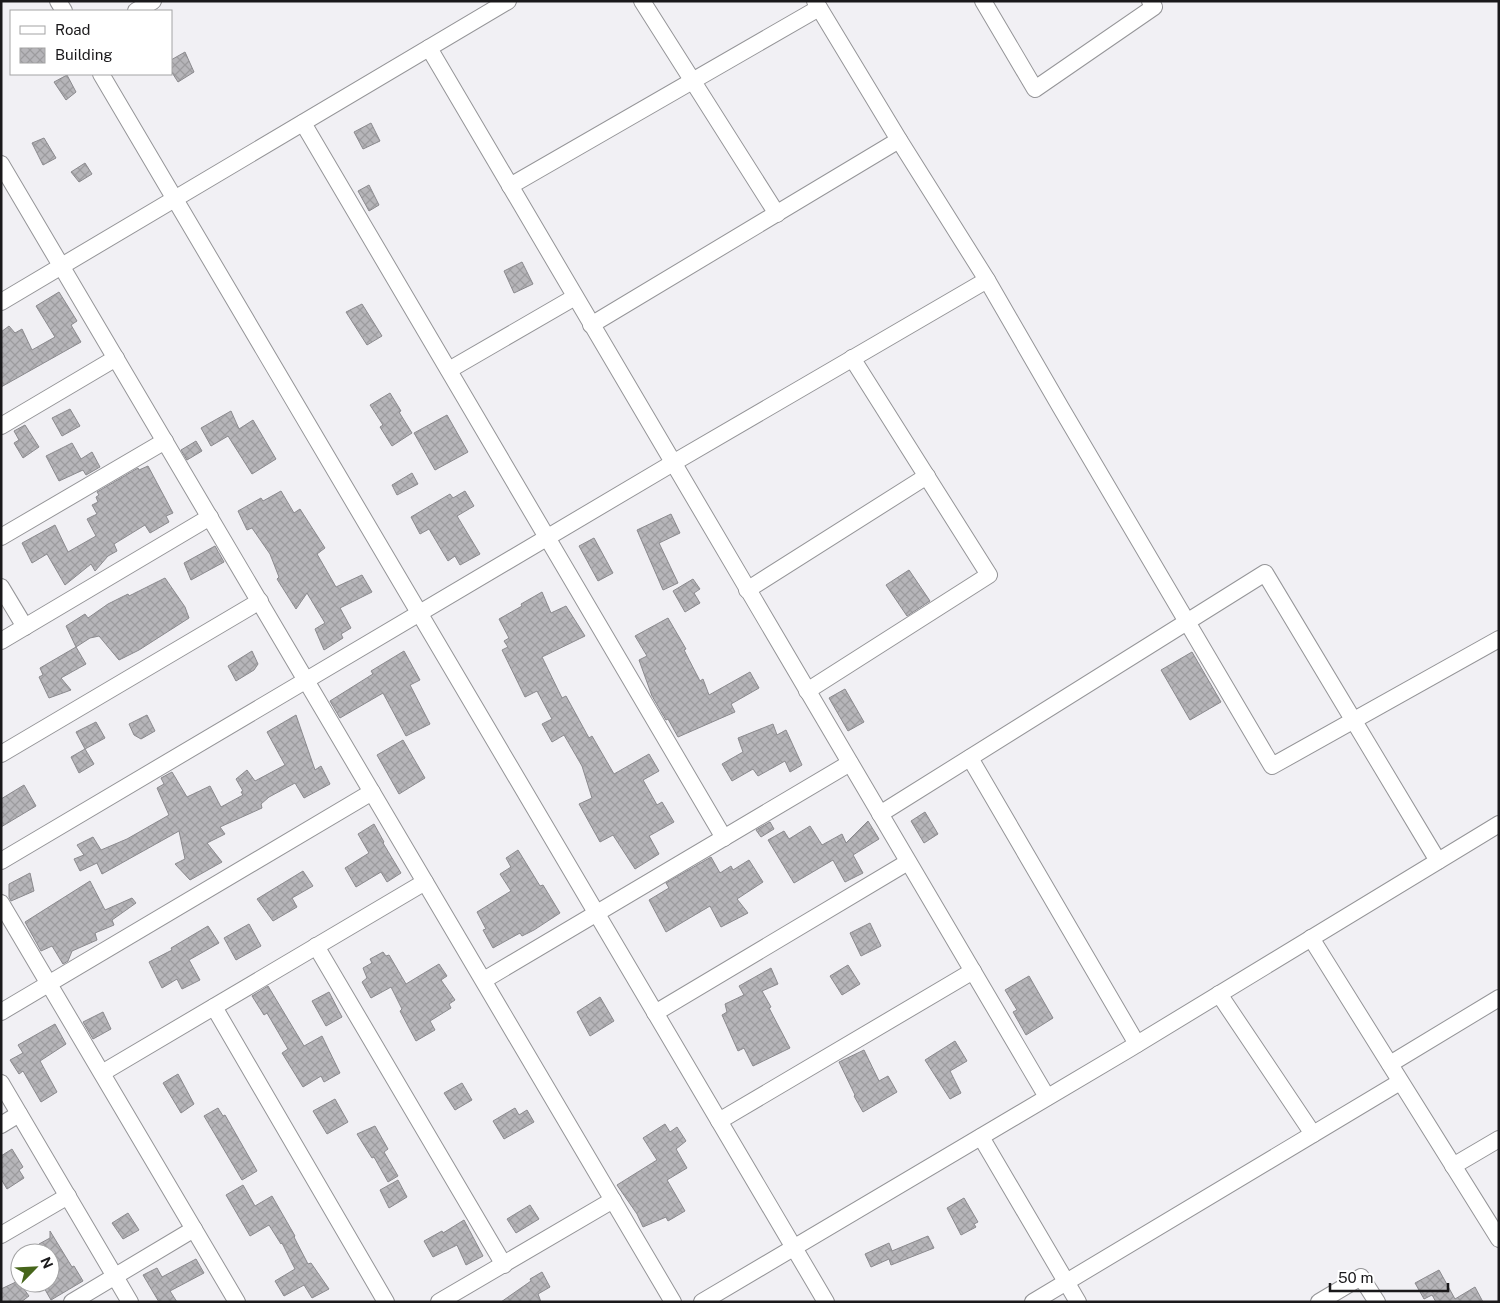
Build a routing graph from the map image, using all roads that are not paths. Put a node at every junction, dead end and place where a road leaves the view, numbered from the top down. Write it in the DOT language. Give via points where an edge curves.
graph roads {
  1 [pos="153,1"];
  2 [pos="508,1"];
  3 [pos="642,1"];
  4 [pos="983,1"];
  5 [pos="1150,1"];
  6 [pos="817,5"];
  7 [pos="138,10"];
  8 [pos="429,48"];
  9 [pos="102,75"];
  10 [pos="693,81"];
  11 [pos="303,123"];
  12 [pos="900,140"];
  13 [pos="1,164"];
  14 [pos="6,181"];
  15 [pos="510,186"];
  16 [pos="175,199"];
  17 [pos="778,214"];
  18 [pos="62,266"];
  19 [pos="988,280"];
  20 [pos="575,298"];
  21 [pos="1,302"];
  22 [pos="592,325"];
  23 [pos="116,358"];
  24 [pos="852,358"];
  25 [pos="449,370"];
  26 [pos="1,426"];
  27 [pos="165,441"];
  28 [pos="673,463"];
  29 [pos="927,476"];
  30 [pos="210,517"];
  31 [pos="1,537"];
  32 [pos="547,537"];
  33 [pos="1,587"];
  34 [pos="747,590"];
  35 [pos="260,601"];
  36 [pos="419,613"];
  37 [pos="1188,623"];
  38 [pos="25,627"];
  39 [pos="1499,639"];
  40 [pos="1,641"];
  41 [pos="306,680"];
  42 [pos="807,691"];
  43 [pos="1354,720"];
  44 [pos="1,754"];
  45 [pos="970,758"];
  46 [pos="850,763"];
  47 [pos="372,792"];
  48 [pos="880,814"];
  49 [pos="1499,824"];
  50 [pos="724,838"];
  51 [pos="1,861"];
  52 [pos="1438,861"];
  53 [pos="908,862"];
  54 [pos="425,882"];
  55 [pos="1,902"];
  56 [pos="597,914"];
  57 [pos="1310,938"];
  58 [pos="316,946"];
  59 [pos="973,971"];
  60 [pos="484,980"];
  61 [pos="49,984"];
  62 [pos="1219,994"];
  63 [pos="1499,998"];
  64 [pos="214,1007"];
  65 [pos="1,1012"];
  66 [pos="655,1012"];
  67 [pos="1137,1044"];
  68 [pos="1390,1064"];
  69 [pos="102,1073"];
  70 [pos="1400,1082"];
  71 [pos="1,1083"];
  72 [pos="1047,1097"];
  73 [pos="20,1114"];
  74 [pos="720,1121"];
  75 [pos="1,1125"];
  76 [pos="1313,1134"];
  77 [pos="981,1137"];
  78 [pos="1499,1139"];
  79 [pos="1453,1166"];
  80 [pos="68,1196"];
  81 [pos="613,1200"];
  82 [pos="194,1229"];
  83 [pos="1,1236"];
  84 [pos="1499,1239"];
  85 [pos="794,1247"];
  86 [pos="504,1265"];
  87 [pos="115,1276"];
  88 [pos="1066,1282"];
  89 [pos="72,1302"];
  90 [pos="130,1302"];
  91 [pos="237,1302"];
  92 [pos="386,1302"];
  93 [pos="439,1302"];
  94 [pos="673,1302"];
  95 [pos="702,1302"];
  96 [pos="826,1302"];
  97 [pos="1033,1302"];
  98 [pos="1078,1302"];
  99 [pos="1320,1302"];
  100 [pos="1377,1302"];
  1 -- 7 [label="street"];
  2 -- 8 [label="street"];
  3 -- 10 [label="street"];
  4 -- 5 [label="street" via="1035,88 1154,7"];
  6 -- 10 [label="street"];
  6 -- 12 [label="street"];
  8 -- 11 [label="street"];
  8 -- 15 [label="street"];
  9 -- 16 [label="street"];
  10 -- 15 [label="street"];
  10 -- 17 [label="street"];
  11 -- 16 [label="street"];
  11 -- 25 [label="street"];
  12 -- 17 [label="street"];
  12 -- 19 [label="street"];
  13 -- 14 [label="street"];
  14 -- 18 [label="street"];
  15 -- 20 [label="street"];
  16 -- 18 [label="street"];
  16 -- 36 [label="street"];
  17 -- 22 [label="street"];
  18 -- 21 [label="street"];
  18 -- 23 [label="street"];
  19 -- 24 [label="street"];
  19 -- 37 [label="street"];
  20 -- 22 [label="street"];
  20 -- 25 [label="street"];
  22 -- 28 [label="street"];
  23 -- 26 [label="street"];
  23 -- 27 [label="street"];
  24 -- 28 [label="street"];
  24 -- 29 [label="street"];
  25 -- 32 [label="street"];
  27 -- 30 [label="street"];
  27 -- 31 [label="street"];
  28 -- 32 [label="street"];
  28 -- 34 [label="street"];
  29 -- 34 [label="street"];
  29 -- 42 [label="street" via="990,575"];
  30 -- 35 [label="street"];
  30 -- 38 [label="street"];
  32 -- 36 [label="street"];
  32 -- 50 [label="street"];
  33 -- 38 [label="street"];
  34 -- 42 [label="street"];
  35 -- 41 [label="street"];
  35 -- 44 [label="street"];
  36 -- 41 [label="street"];
  36 -- 56 [label="street"];
  37 -- 43 [label="street" via="1272,766"];
  37 -- 43 [label="street" via="1265,573"];
  37 -- 45 [label="street"];
  38 -- 40 [label="street"];
  39 -- 43 [label="street"];
  41 -- 47 [label="street"];
  41 -- 51 [label="street"];
  42 -- 46 [label="street"];
  43 -- 52 [label="street"];
  45 -- 48 [label="street"];
  45 -- 67 [label="street"];
  46 -- 48 [label="street"];
  46 -- 50 [label="street"];
  47 -- 54 [label="street"];
  47 -- 61 [label="street"];
  48 -- 53 [label="street"];
  49 -- 52 [label="street"];
  50 -- 56 [label="street"];
  52 -- 57 [label="street"];
  53 -- 59 [label="street"];
  53 -- 66 [label="street"];
  54 -- 58 [label="street"];
  54 -- 60 [label="street"];
  55 -- 61 [label="street"];
  56 -- 60 [label="street"];
  56 -- 66 [label="street"];
  57 -- 62 [label="street"];
  57 -- 68 [label="street"];
  58 -- 64 [label="street"];
  58 -- 86 [label="street"];
  59 -- 72 [label="street"];
  59 -- 74 [label="street"];
  60 -- 81 [label="street"];
  61 -- 65 [label="street"];
  61 -- 69 [label="street"];
  62 -- 67 [label="street"];
  62 -- 76 [label="street"];
  63 -- 68 [label="street"];
  64 -- 69 [label="street"];
  64 -- 92 [label="street"];
  66 -- 74 [label="street"];
  67 -- 72 [label="street"];
  68 -- 70 [label="street"];
  69 -- 82 [label="street"];
  70 -- 76 [label="street"];
  70 -- 79 [label="street"];
  71 -- 73 [label="street"];
  72 -- 77 [label="street"];
  73 -- 75 [label="street"];
  73 -- 80 [label="street"];
  74 -- 85 [label="street"];
  76 -- 88 [label="street"];
  77 -- 85 [label="street"];
  77 -- 88 [label="street"];
  78 -- 79 [label="street"];
  79 -- 84 [label="street"];
  80 -- 83 [label="street"];
  80 -- 87 [label="street"];
  81 -- 86 [label="street"];
  81 -- 94 [label="street"];
  82 -- 87 [label="street"];
  82 -- 91 [label="street"];
  85 -- 95 [label="street"];
  85 -- 96 [label="street"];
  86 -- 93 [label="street"];
  87 -- 89 [label="street"];
  87 -- 90 [label="street"];
  88 -- 97 [label="street"];
  88 -- 98 [label="street"];
  99 -- 100 [label="street" via="1361,1277"];
}
